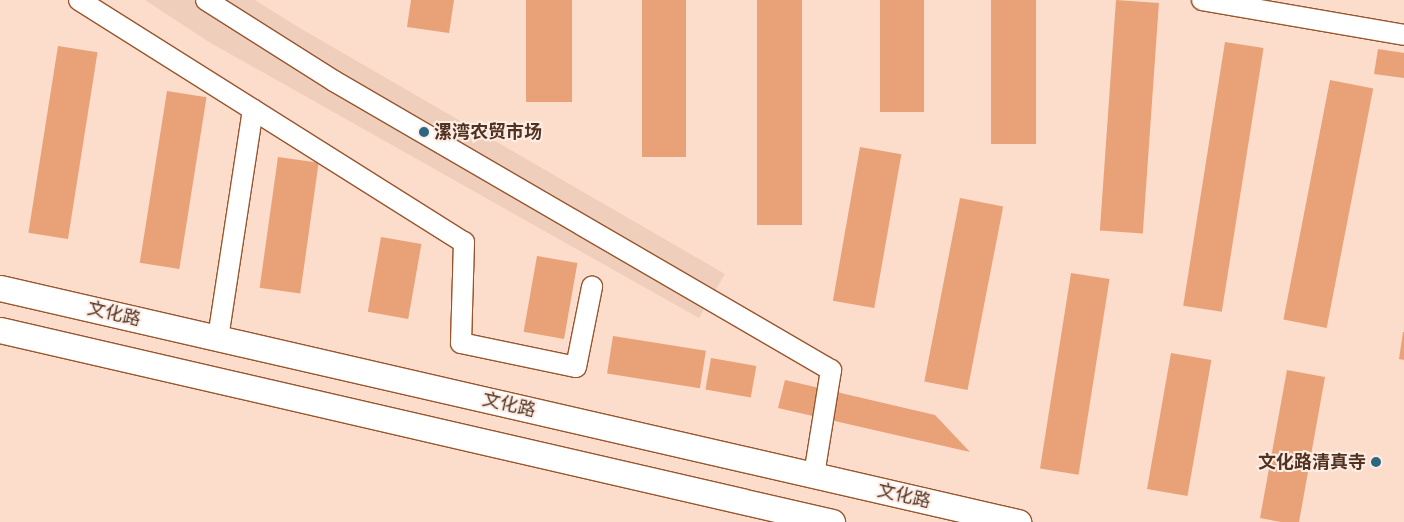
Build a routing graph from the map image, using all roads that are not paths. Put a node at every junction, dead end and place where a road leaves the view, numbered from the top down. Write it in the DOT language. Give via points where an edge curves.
graph roads {
  1 [pos="80,0"];
  2 [pos="206,0"];
  3 [pos="1202,0"];
  4 [pos="1404,35"];
  5 [pos="253,110"];
  6 [pos="592,287"];
  7 [pos="0,288"];
  8 [pos="0,330"];
  9 [pos="218,338"];
  10 [pos="814,475"];
  11 [pos="832,522"];
  12 [pos="1018,522"];
  1 -- 5 [label="street"];
  2 -- 10 [label="street" via="334,82 831,370"];
  3 -- 4 [label="street"];
  5 -- 6 [label="street" via="464,242 460,343 576,367"];
  5 -- 9 [label="street"];
  7 -- 9 [label="street, 文化路"];
  8 -- 11 [label="street"];
  9 -- 10 [label="street, 文化路"];
  10 -- 12 [label="street, 文化路"];
}
